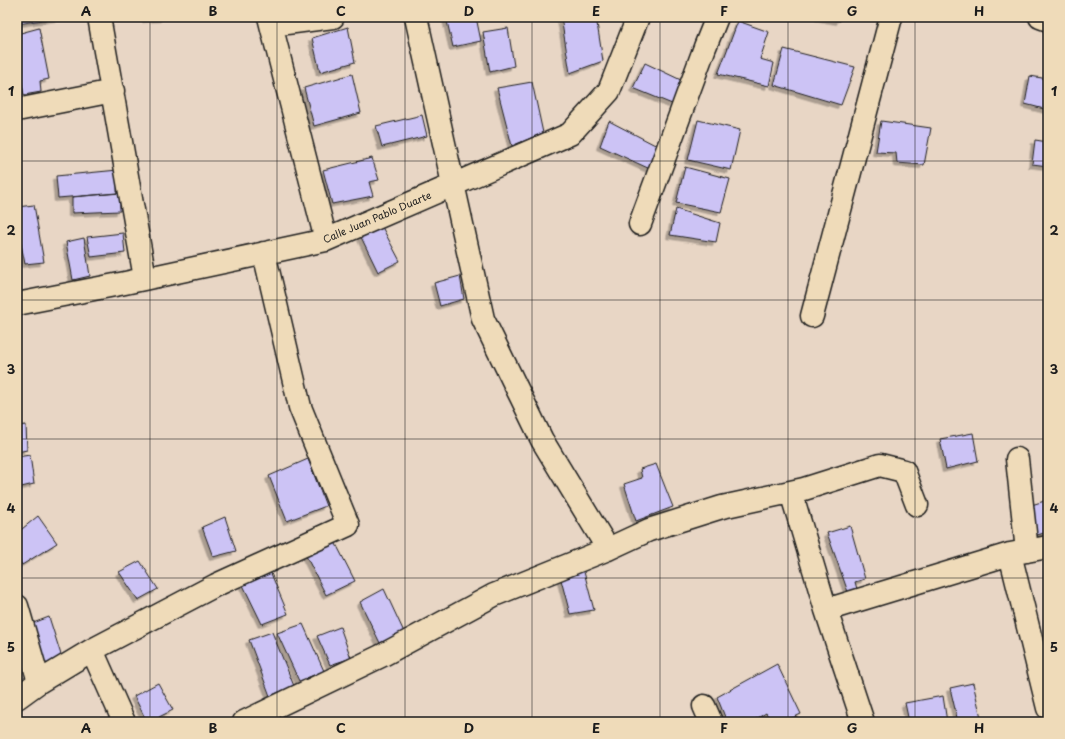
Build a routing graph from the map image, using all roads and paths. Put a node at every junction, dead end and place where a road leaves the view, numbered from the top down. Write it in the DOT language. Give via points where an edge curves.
graph roads {
  1 [pos="99,17"];
  2 [pos="333,17"];
  3 [pos="416,17"];
  4 [pos="638,17"];
  5 [pos="718,17"];
  6 [pos="891,17"];
  7 [pos="1040,17"];
  8 [pos="1048,20"];
  9 [pos="270,21"];
  10 [pos="112,91"];
  11 [pos="17,110"];
  12 [pos="453,185"];
  13 [pos="640,224"];
  14 [pos="326,240"];
  15 [pos="264,253"];
  16 [pos="145,278"];
  17 [pos="17,304"];
  18 [pos="812,316"];
  19 [pos="1017,459"];
  20 [pos="791,492"];
  21 [pos="917,505"];
  22 [pos="1048,548"];
  23 [pos="608,549"];
  24 [pos="1018,552"];
  25 [pos="17,606"];
  26 [pos="826,610"];
  27 [pos="92,650"];
  28 [pos="39,682"];
  29 [pos="17,698"];
  30 [pos="1048,708"];
  31 [pos="255,720"];
  32 [pos="124,722"];
  33 [pos="863,722"];
  1 -- 10 [label="street"];
  2 -- 9 [label="street"];
  3 -- 12 [label="street"];
  4 -- 12 [label="street, Calle Juan Pablo Duarte" via="608,92 570,134"];
  5 -- 13 [label="street"];
  6 -- 18 [label="street"];
  7 -- 8 [label="street"];
  9 -- 14 [label="street"];
  10 -- 11 [label="street"];
  10 -- 16 [label="street"];
  12 -- 14 [label="street, Calle Juan Pablo Duarte"];
  12 -- 23 [label="street" via="482,319 542,440"];
  14 -- 15 [label="street, Calle Juan Pablo Duarte"];
  15 -- 16 [label="street, Calle Juan Pablo Duarte"];
  15 -- 27 [label="street" via="300,408 348,525 216,585"];
  16 -- 17 [label="street, Calle Juan Pablo Duarte"];
  19 -- 24 [label="street"];
  20 -- 21 [label="street" via="880,465 904,471"];
  20 -- 23 [label="street" via="722,507 649,530"];
  20 -- 26 [label="street"];
  22 -- 24 [label="street"];
  23 -- 31 [label="street" via="494,595"];
  24 -- 26 [label="street"];
  24 -- 30 [label="street"];
  25 -- 28 [label="street"];
  26 -- 33 [label="street"];
  27 -- 28 [label="street"];
  27 -- 32 [label="street"];
  28 -- 29 [label="street"];
}
